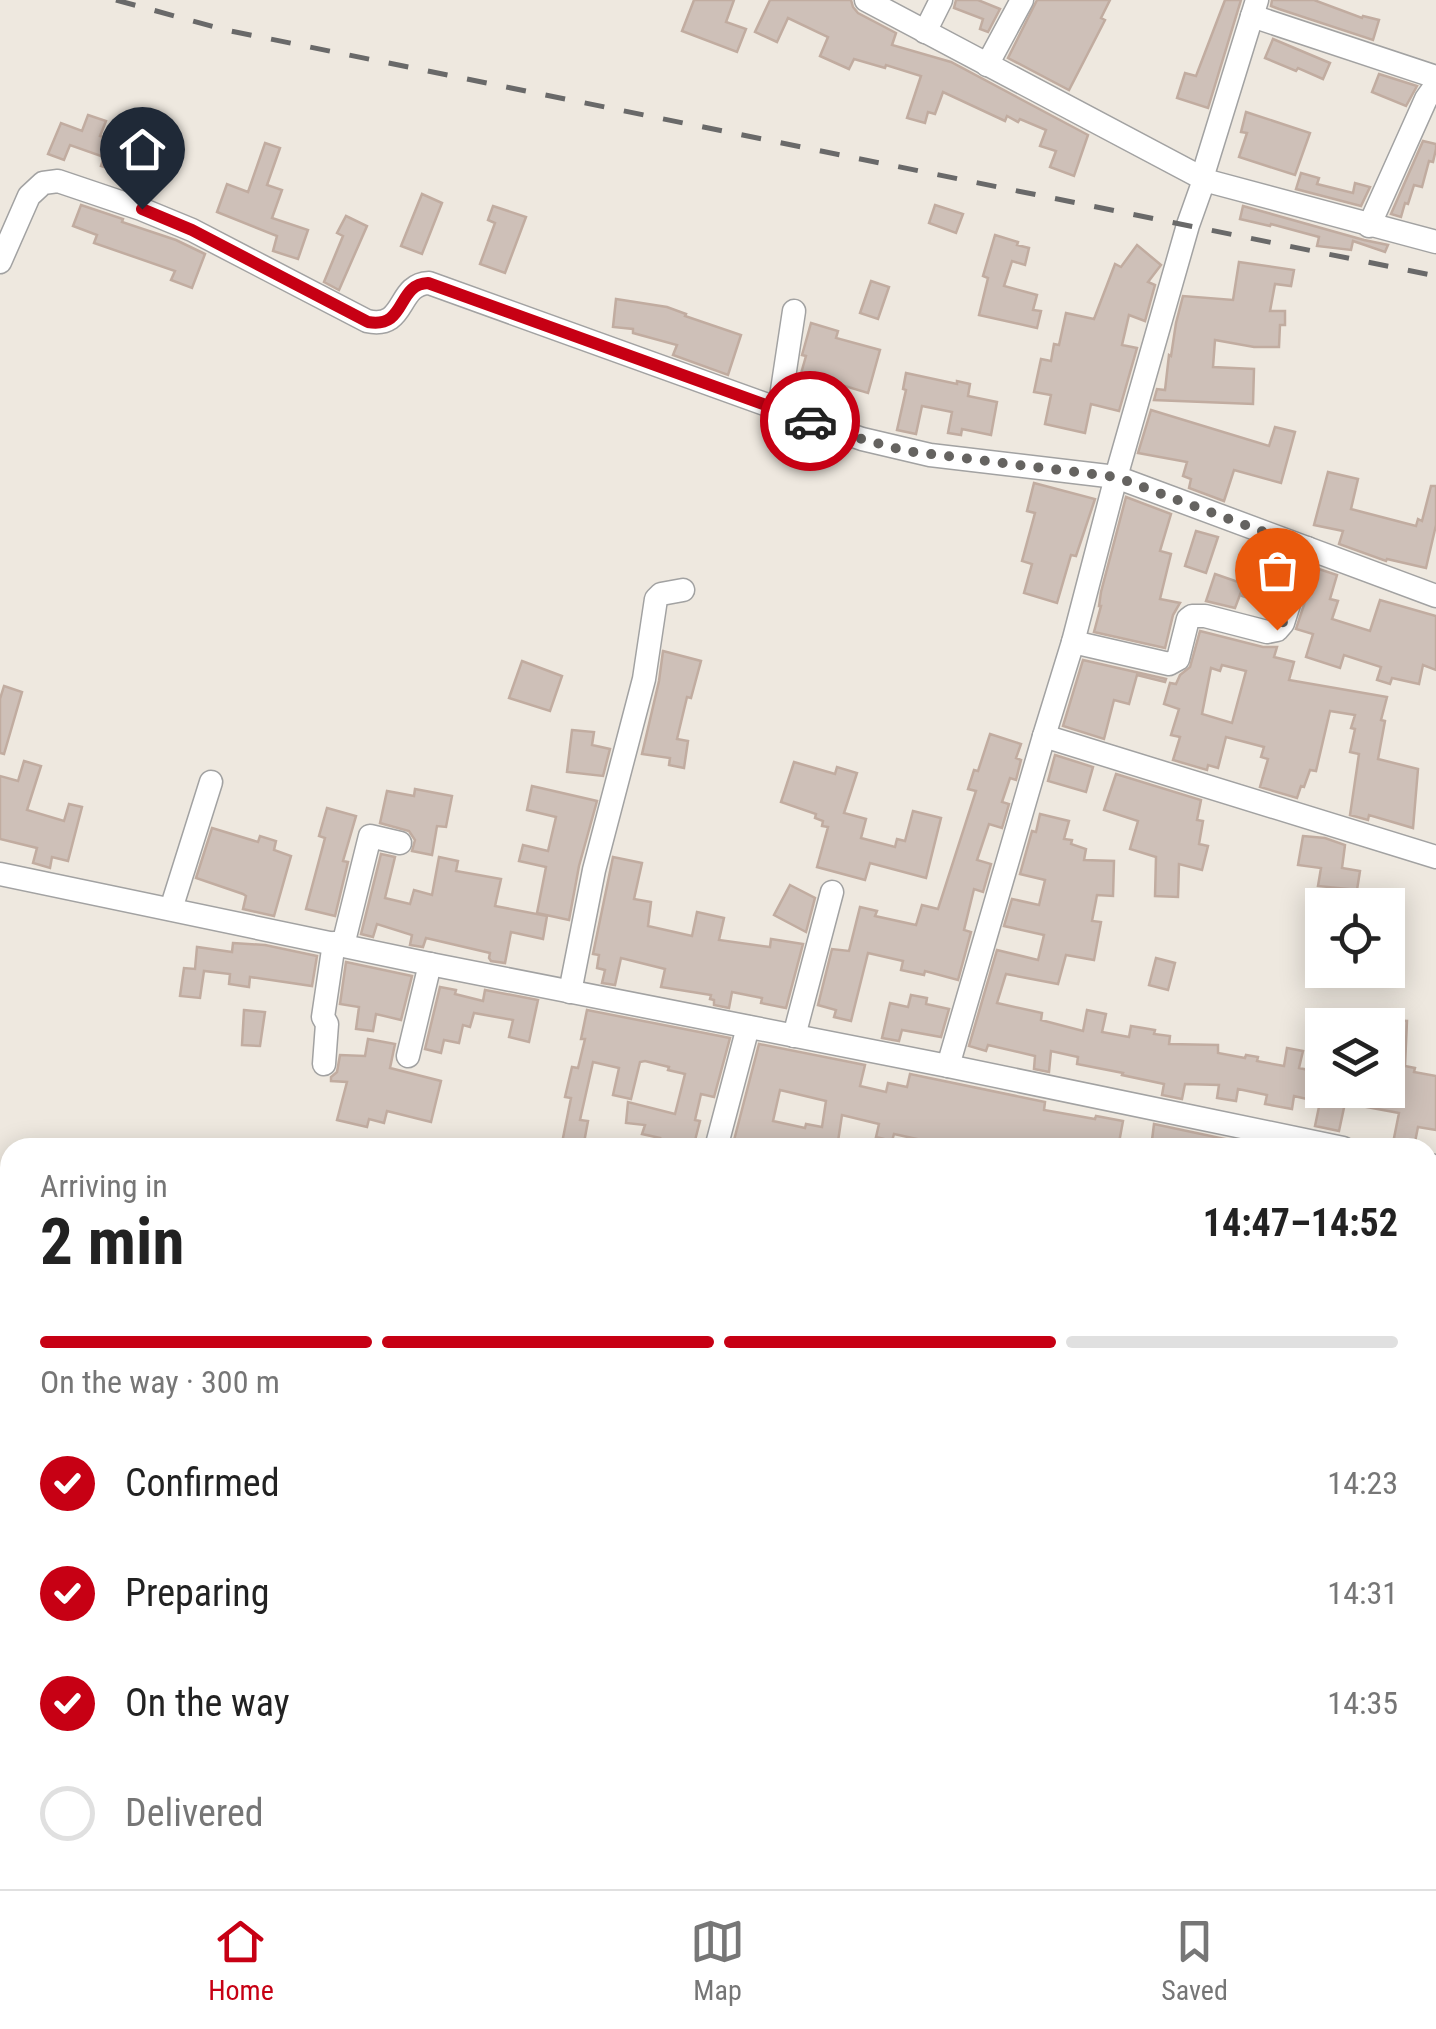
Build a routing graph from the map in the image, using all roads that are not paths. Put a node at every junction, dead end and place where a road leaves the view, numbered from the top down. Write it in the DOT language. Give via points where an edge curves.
graph roads {
  1 [pos="866,0"];
  2 [pos="942,0"];
  3 [pos="1022,0"];
  4 [pos="1255,8"];
  5 [pos="926,32"];
  6 [pos="987,65"];
  7 [pos="1436,76"];
  8 [pos="1436,84"];
  9 [pos="1203,179"];
  10 [pos="1368,226"];
  11 [pos="1436,242"];
  12 [pos="0,262"];
  13 [pos="794,311"];
  14 [pos="780,410"];
  15 [pos="1116,477"];
  16 [pos="1307,548"];
  17 [pos="684,590"];
  18 [pos="1436,596"];
  19 [pos="1073,642"];
  20 [pos="1044,736"];
  21 [pos="211,782"];
  22 [pos="400,844"];
  23 [pos="1436,858"];
  24 [pos="0,874"];
  25 [pos="832,892"];
  26 [pos="171,909"];
  27 [pos="338,944"];
  28 [pos="430,964"];
  29 [pos="570,992"];
  30 [pos="748,1028"];
  31 [pos="794,1036"];
  32 [pos="408,1056"];
  33 [pos="324,1064"];
  34 [pos="948,1066"];
  35 [pos="719,1138"];
  36 [pos="1295,1138"];
  1 -- 5 [label="street"];
  2 -- 5 [label="street"];
  3 -- 6 [label="street"];
  4 -- 7 [label="street"];
  4 -- 9 [label="street"];
  5 -- 6 [label="street"];
  6 -- 9 [label="street"];
  8 -- 10 [label="street"];
  9 -- 10 [label="street"];
  9 -- 15 [label="street"];
  10 -- 11 [label="street"];
  12 -- 14 [label="street" via="29,196 43,183 58,182 192,230 368,322 392,318 411,288 428,283"];
  13 -- 14 [label="street"];
  14 -- 15 [label="street" via="906,451"];
  15 -- 16 [label="street"];
  15 -- 19 [label="street"];
  16 -- 18 [label="street"];
  16 -- 19 [label="street" via="1277,630 1192,616 1178,659 1169,664"];
  17 -- 29 [label="street" via="656,598 644,680"];
  19 -- 20 [label="street"];
  20 -- 23 [label="street"];
  20 -- 34 [label="street"];
  21 -- 26 [label="street"];
  22 -- 27 [label="street" via="370,836"];
  24 -- 26 [label="street"];
  25 -- 31 [label="street"];
  26 -- 27 [label="street"];
  27 -- 28 [label="street"];
  27 -- 33 [label="street" via="322,1017 328,1024"];
  28 -- 29 [label="street"];
  28 -- 32 [label="street"];
  29 -- 30 [label="street"];
  30 -- 31 [label="street"];
  30 -- 35 [label="street"];
  31 -- 34 [label="street"];
  34 -- 36 [label="street"];
}
